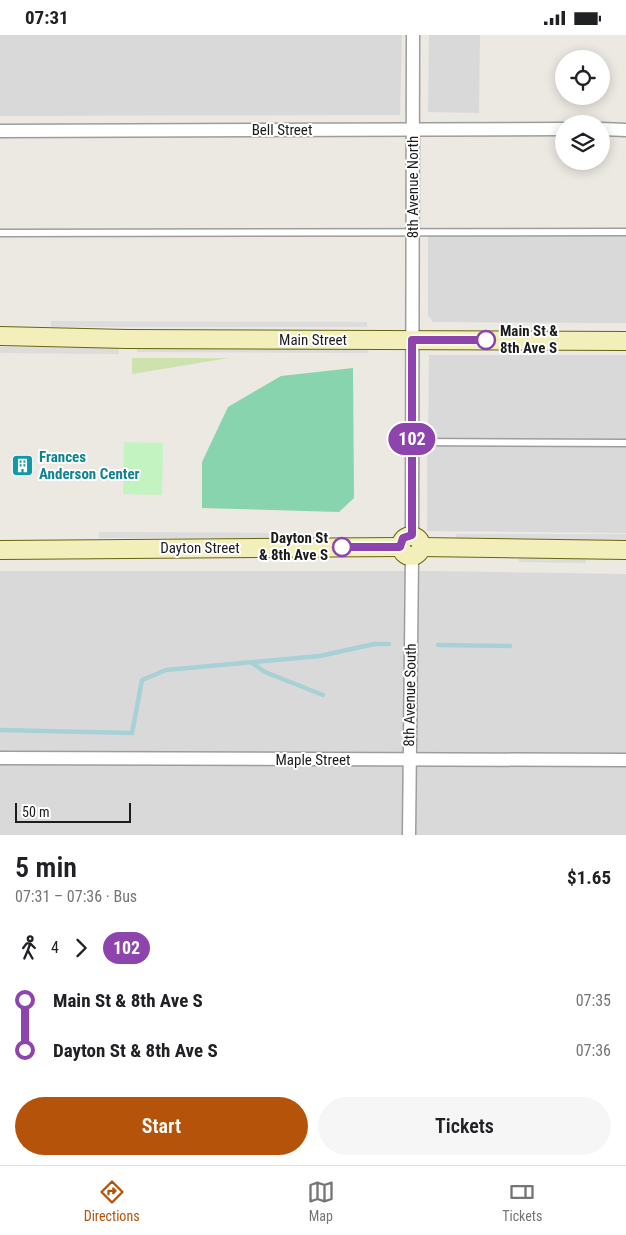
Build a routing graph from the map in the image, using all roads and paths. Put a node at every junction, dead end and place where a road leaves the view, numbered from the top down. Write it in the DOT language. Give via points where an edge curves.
graph roads {
  1 [pos="413,35"];
  2 [pos="413,129"];
  3 [pos="555,129"];
  4 [pos="610,129"];
  5 [pos="626,129"];
  6 [pos="0,131"];
  7 [pos="412,231"];
  8 [pos="626,232"];
  9 [pos="0,233"];
  10 [pos="0,336"];
  11 [pos="412,340"];
  12 [pos="626,341"];
  13 [pos="412,442"];
  14 [pos="626,443"];
  15 [pos="411,546"];
  16 [pos="0,550"];
  17 [pos="626,550"];
  18 [pos="0,758"];
  19 [pos="626,760"];
  20 [pos="409,761"];
  21 [pos="409,835"];
  1 -- 2 [label="street, 8th Avenue North"];
  2 -- 3 [label="street, Bell Street"];
  2 -- 6 [label="street, Bell Street"];
  2 -- 7 [label="street, 8th Avenue North"];
  4 -- 5 [label="street"];
  7 -- 8 [label="lane"];
  7 -- 9 [label="lane"];
  7 -- 11 [label="street, 8th Avenue North"];
  10 -- 11 [label="main road, Main Street"];
  11 -- 12 [label="main road, Main Street"];
  11 -- 13 [label="street, 8th Avenue South"];
  13 -- 14 [label="lane"];
  13 -- 15 [label="street, 8th Avenue South"];
  15 -- 16 [label="main road, Dayton Street"];
  15 -- 17 [label="main road, Dayton Street"];
  15 -- 20 [label="street, 8th Avenue South"];
  18 -- 20 [label="street, Maple Street"];
  19 -- 20 [label="street, Maple Street"];
  20 -- 21 [label="street, 8th Avenue South"];
}
